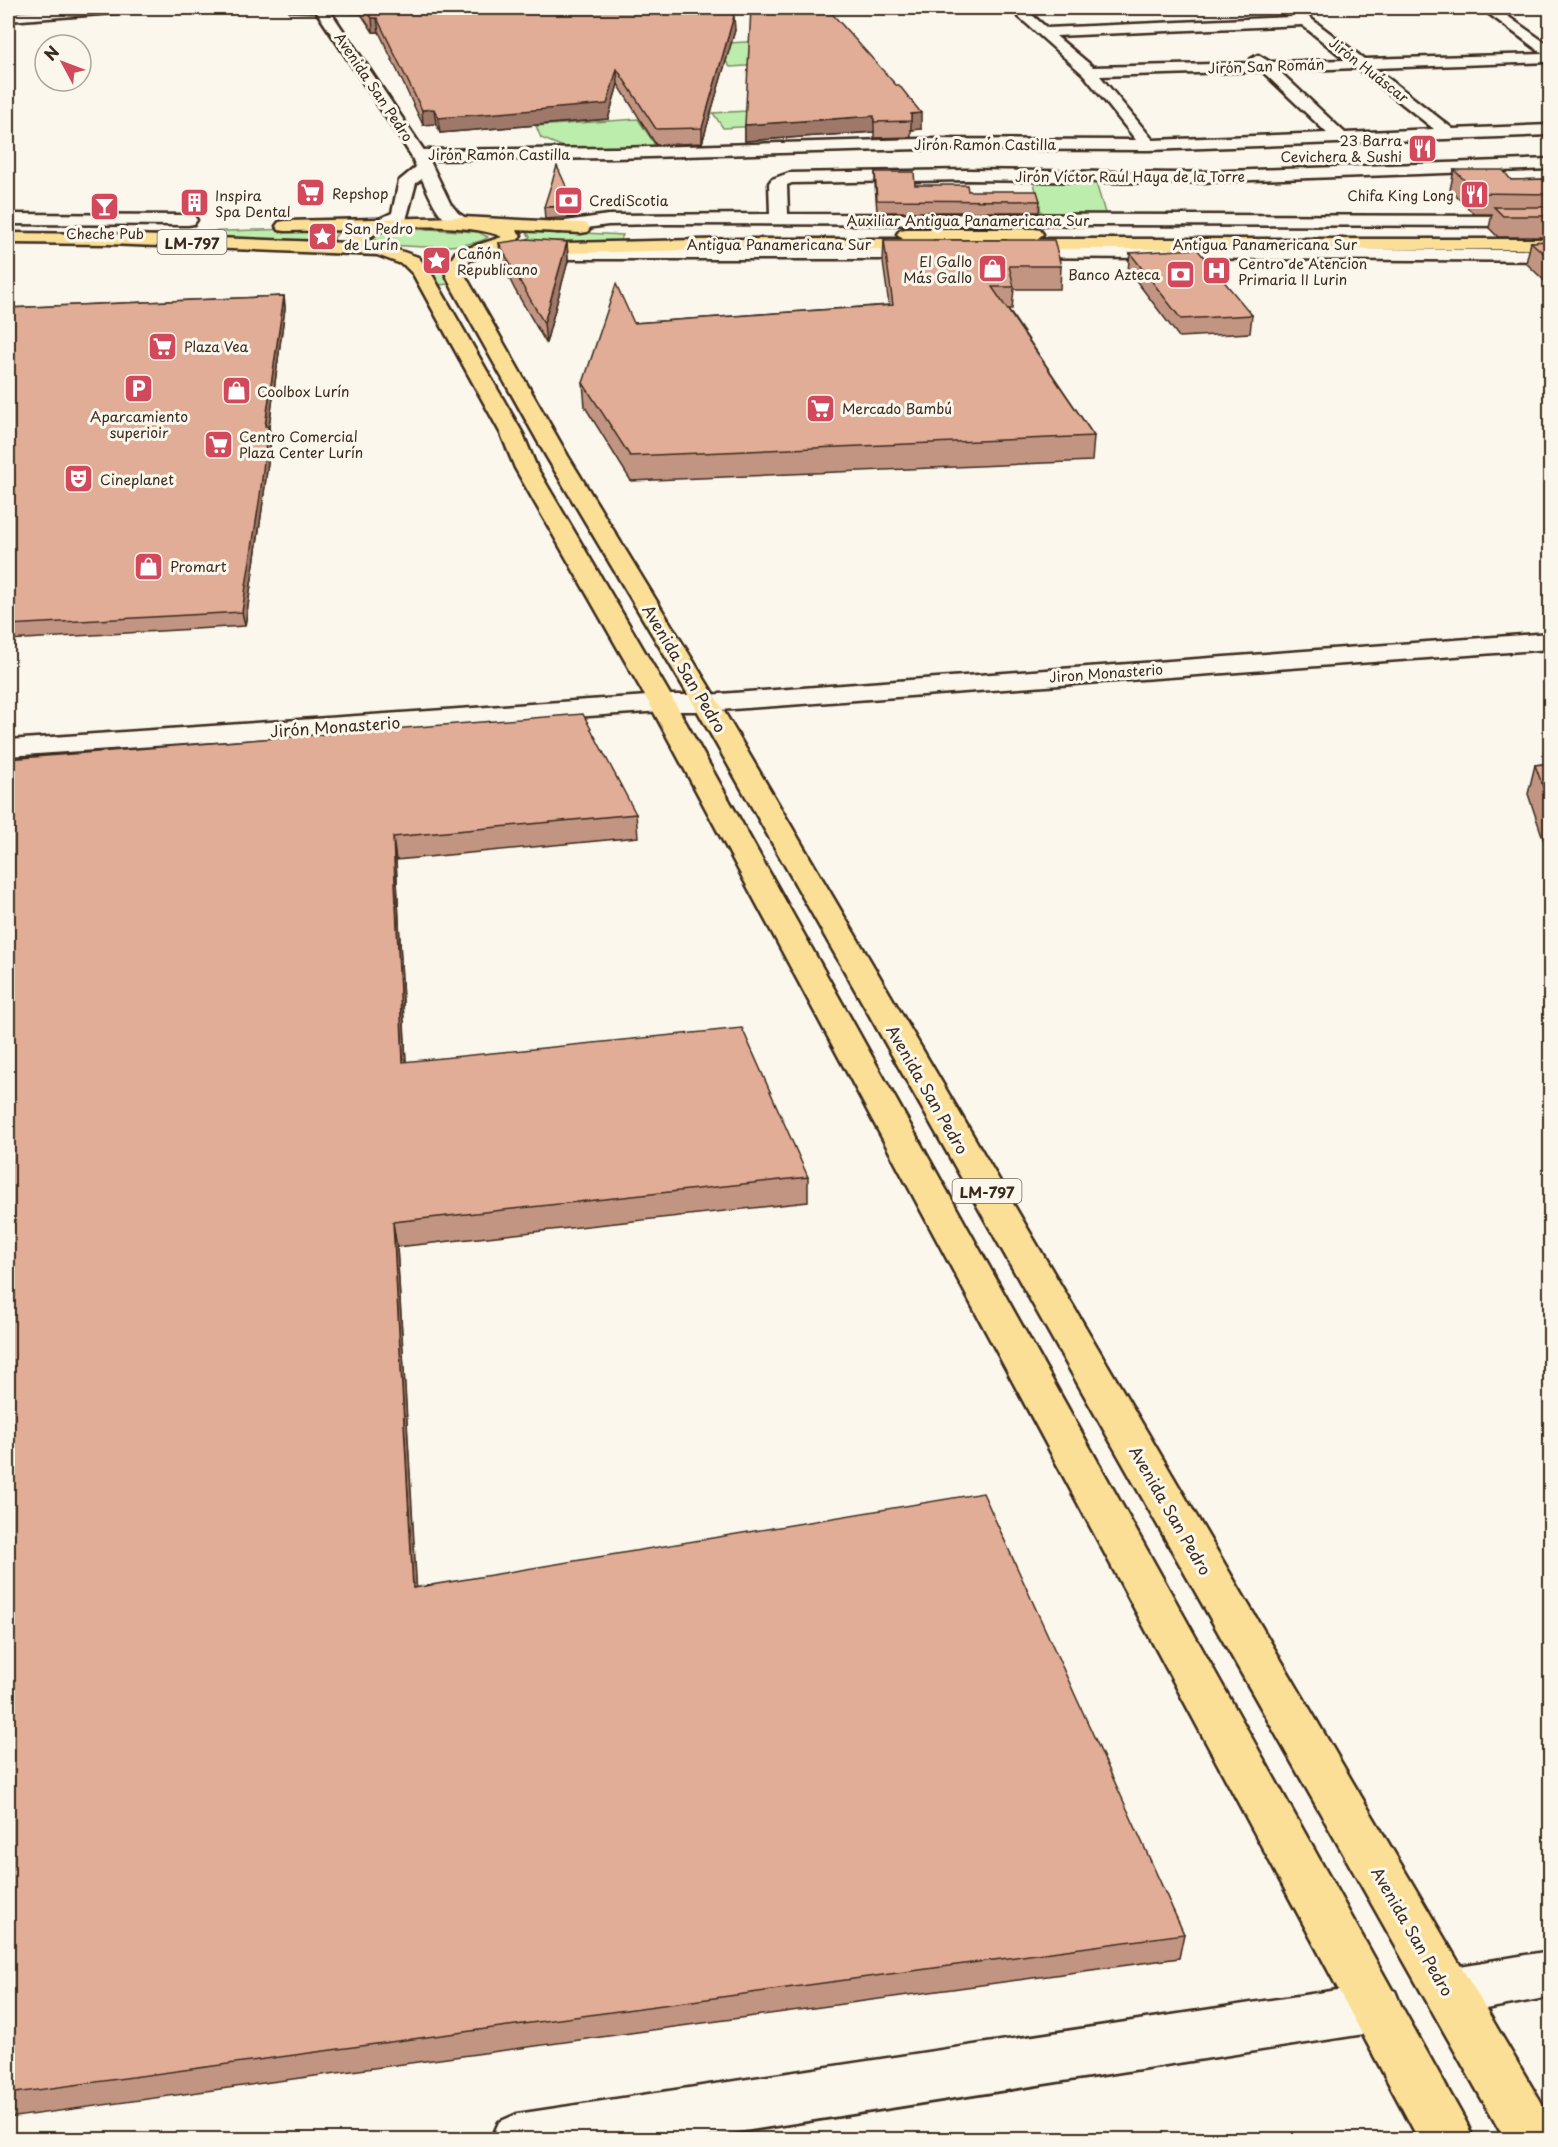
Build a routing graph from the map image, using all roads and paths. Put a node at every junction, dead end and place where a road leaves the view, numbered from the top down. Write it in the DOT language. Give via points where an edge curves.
graph roads {
  1 [pos="128,8"];
  2 [pos="321,8"];
  3 [pos="1016,8"];
  4 [pos="1198,8"];
  5 [pos="1288,8"];
  6 [pos="1488,8"];
  7 [pos="8,17"];
  8 [pos="1307,21"];
  9 [pos="1219,25"];
  10 [pos="1046,32"];
  11 [pos="1551,52"];
  12 [pos="1551,58"];
  13 [pos="1361,63"];
  14 [pos="1266,66"];
  15 [pos="1089,72"];
  16 [pos="1551,130"];
  17 [pos="1450,134"];
  18 [pos="1341,138"];
  19 [pos="1304,140"];
  20 [pos="1149,145"];
  21 [pos="422,162"];
  22 [pos="1551,164"];
  23 [pos="1334,172"];
  24 [pos="1350,189"];
  25 [pos="1365,205"];
  26 [pos="8,219"];
  27 [pos="188,220"];
  28 [pos="779,220"];
  29 [pos="911,220"];
  30 [pos="1379,220"];
  31 [pos="1551,220"];
  32 [pos="270,226"];
  33 [pos="247,227"];
  34 [pos="558,227"];
  35 [pos="8,230"];
  36 [pos="961,234"];
  37 [pos="1551,235"];
  38 [pos="380,237"];
  39 [pos="8,238"];
  40 [pos="1397,239"];
  41 [pos="1551,244"];
  42 [pos="454,245"];
  43 [pos="520,249"];
  44 [pos="944,253"];
  45 [pos="992,253"];
  46 [pos="1551,256"];
  47 [pos="1551,641"];
  48 [pos="706,703"];
  49 [pos="662,704"];
  50 [pos="8,748"];
  51 [pos="1551,1974"];
  52 [pos="1448,1992"];
  53 [pos="1377,2008"];
  54 [pos="517,2139"];
  55 [pos="1448,2139"];
  56 [pos="1534,2139"];
  1 -- 7 [label="street"];
  2 -- 21 [label="street, Avenida San Pedro"];
  3 -- 10 [label="street"];
  4 -- 9 [label="street"];
  5 -- 8 [label="street, Jirón Huáscar"];
  6 -- 11 [label="street"];
  8 -- 9 [label="street"];
  8 -- 13 [label="street, Jirón Huáscar"];
  9 -- 10 [label="street"];
  9 -- 14 [label="street"];
  10 -- 15 [label="street"];
  12 -- 13 [label="street, Jirón San Román"];
  13 -- 14 [label="street, Jirón San Román"];
  13 -- 17 [label="street, Jirón Huáscar"];
  14 -- 15 [label="street, Jirón San Román"];
  14 -- 18 [label="street"];
  15 -- 20 [label="street"];
  16 -- 17 [label="street, Jirón Ramón Castilla"];
  17 -- 18 [label="street, Jirón Ramón Castilla"];
  18 -- 19 [label="street, Jirón Ramón Castilla"];
  19 -- 20 [label="street, Jirón Ramón Castilla"];
  19 -- 23 [label="street"];
  20 -- 21 [label="street, Jirón Ramón Castilla" via="919,144"];
  21 -- 38 [label="street" via="408,181 400,216"];
  21 -- 42 [label="street, Avenida San Pedro" via="452,217"];
  22 -- 23 [label="street, Jirón Víctor Raúl Haya de la Torre"];
  23 -- 24 [label="street"];
  23 -- 28 [label="street, Jirón Víctor Raúl Haya de la Torre" via="1175,178 789,178 778,183"];
  25 -- 30 [label="street"];
  26 -- 27 [label="street"];
  28 -- 29 [label="street, Auxiliar Antigua Panamericana Sur"];
  28 -- 34 [label="street, Auxiliar Antigua Panamericana Sur" via="608,220"];
  29 -- 30 [label="street, Auxiliar Antigua Panamericana Sur"];
  29 -- 36 [label="main road"];
  30 -- 31 [label="street"];
  30 -- 40 [label="street"];
  32 -- 38 [label="main road, Antigua Panamericana Sur / LM-797"];
  33 -- 35 [label="main road, LM-797"];
  34 -- 36 [label="main road, Antigua Panamericana Sur" via="727,233"];
  34 -- 42 [label="main road, Antigua Panamericana Sur"];
  36 -- 40 [label="main road, Antigua Panamericana Sur"];
  37 -- 40 [label="main road, Antigua Panamericana Sur"];
  38 -- 39 [label="main road, Antigua Panamericana Sur / LM-797"];
  38 -- 42 [label="main road, Antigua Panamericana Sur / LM-797"];
  38 -- 42 [label="main road, Antigua Panamericana Sur / LM-797"];
  38 -- 49 [label="main road, LM-797" via="421,271 512,434 526,468"];
  40 -- 41 [label="main road, Antigua Panamericana Sur"];
  40 -- 43 [label="main road, Antigua Panamericana Sur"];
  42 -- 43 [label="main road, Antigua Panamericana Sur"];
  42 -- 48 [label="main road, Avenida San Pedro / LM-797" via="463,256 453,270 460,288"];
  43 -- 44 [label="street, Auxiliar Antigua Panamericana Sur" via="545,253"];
  45 -- 46 [label="street"];
  47 -- 48 [label="street, Jiron Monasterio"];
  48 -- 49 [label="street, Jiron Monasterio"];
  48 -- 52 [label="main road, Avenida San Pedro / LM-797"];
  49 -- 50 [label="street, Jirón Monasterio"];
  49 -- 53 [label="main road, LM-797"];
  51 -- 52 [label="street"];
  52 -- 56 [label="main road, Avenida San Pedro / LM-797"];
  53 -- 54 [label="street"];
  53 -- 55 [label="main road, LM-797"];
}
